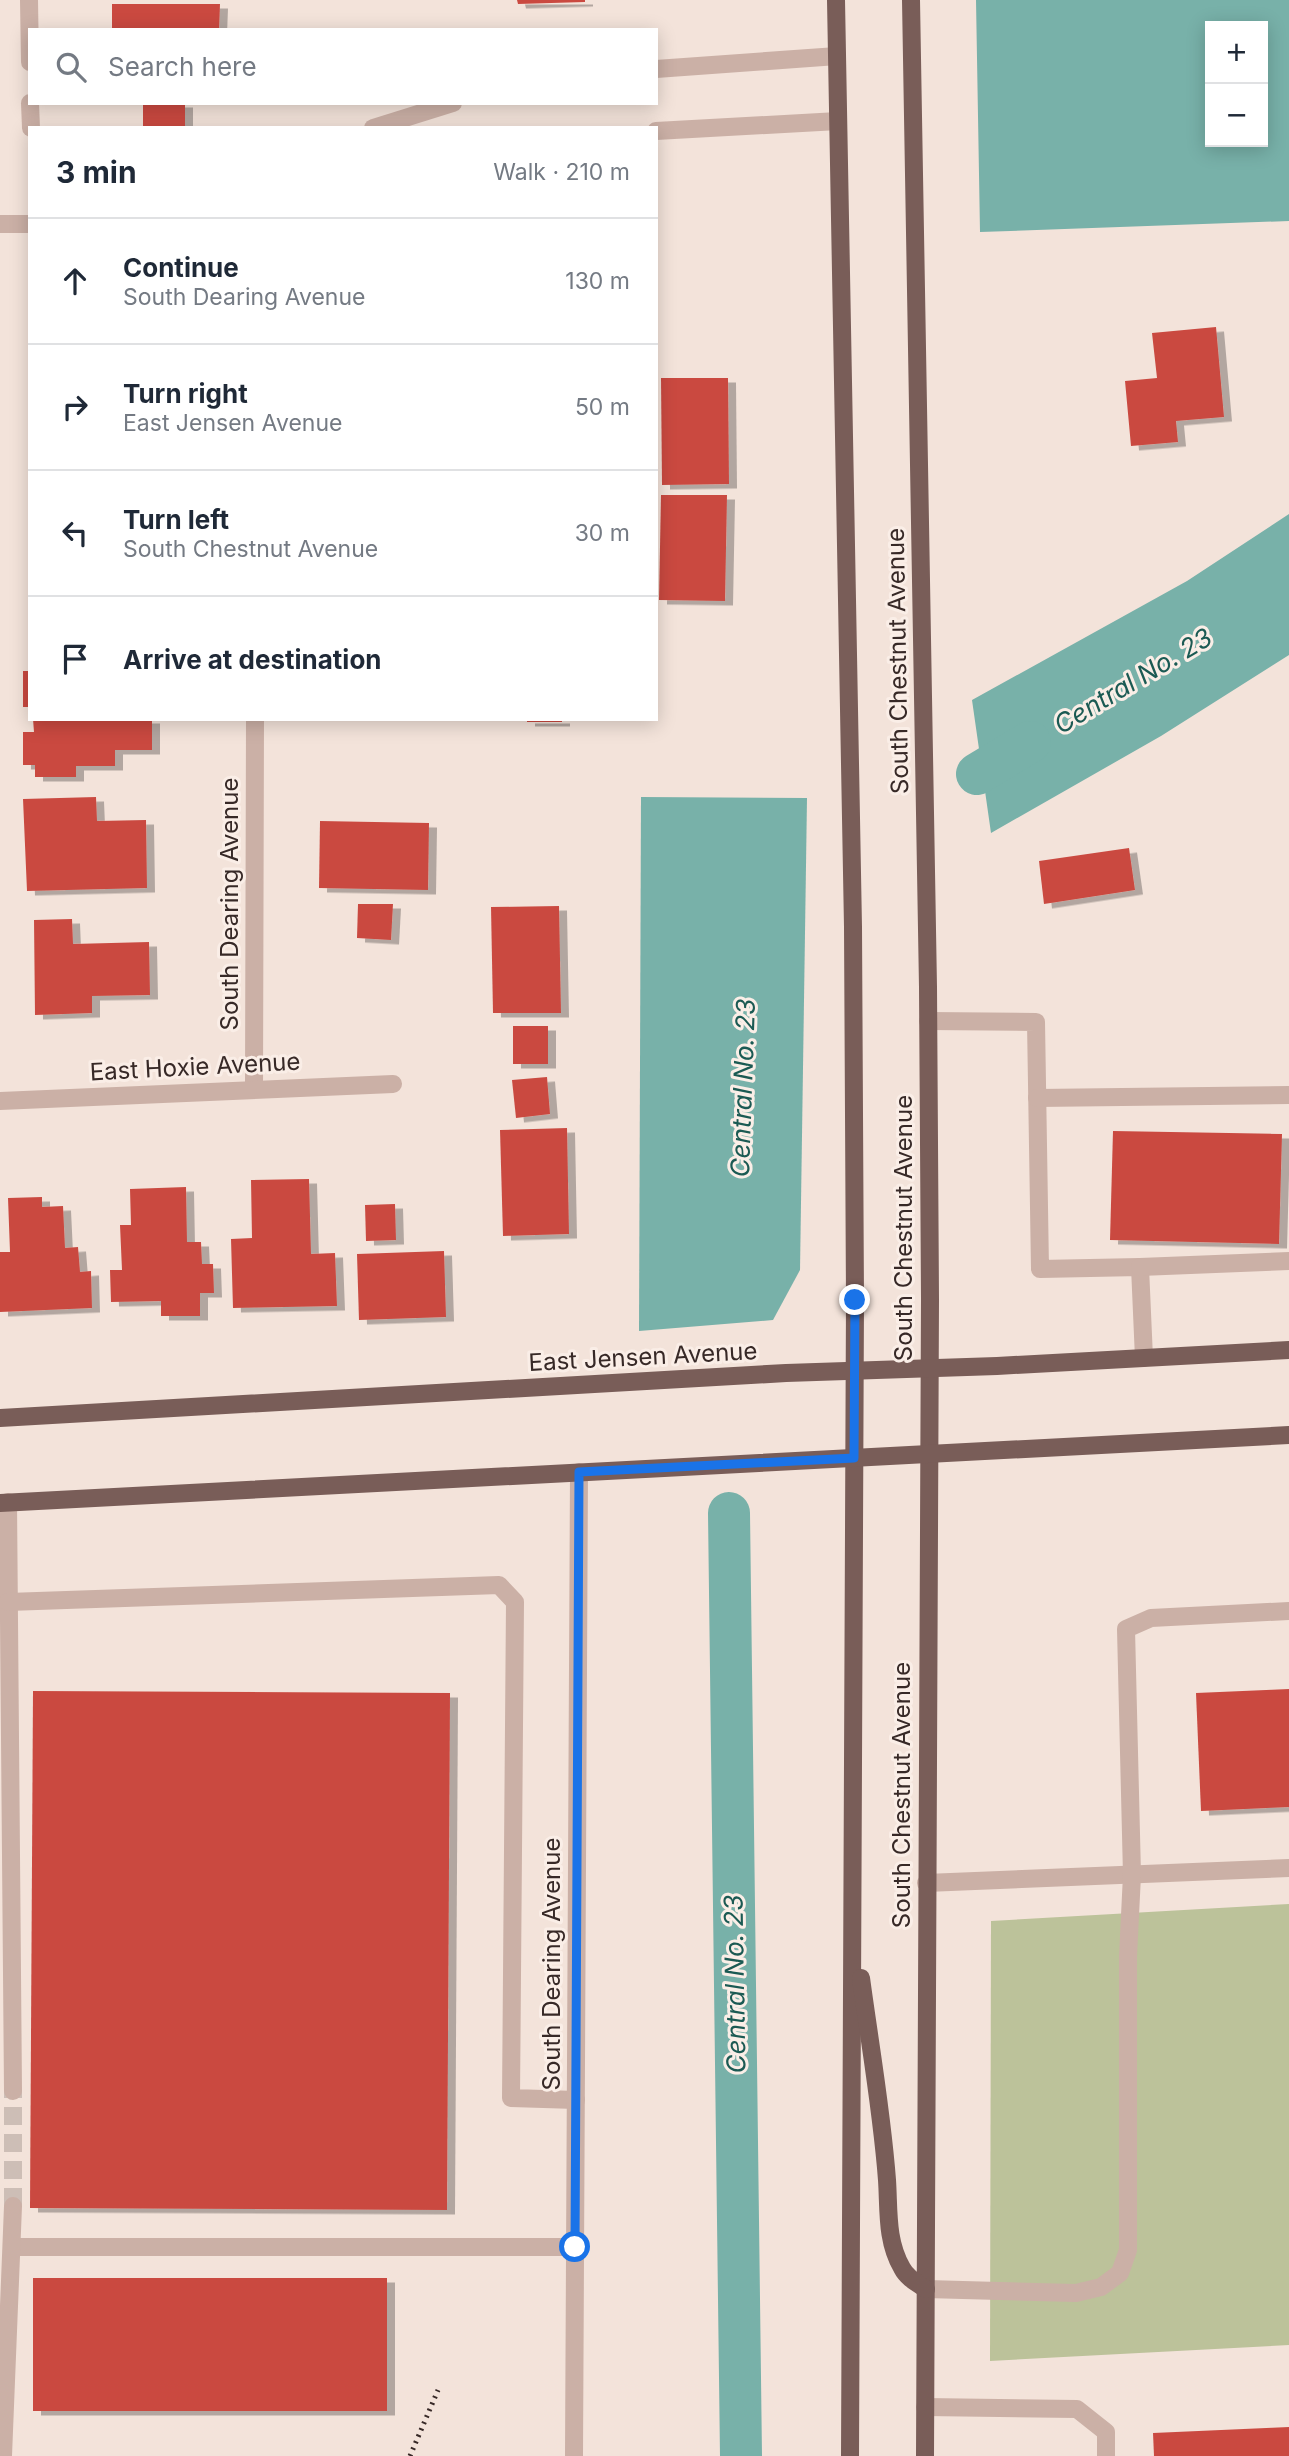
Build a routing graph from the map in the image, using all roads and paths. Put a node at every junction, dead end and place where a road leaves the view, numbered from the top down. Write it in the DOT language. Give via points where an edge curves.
graph roads {
  1 [pos="29,0"];
  2 [pos="836,0"];
  3 [pos="911,0"];
  4 [pos="29,28"];
  5 [pos="837,56"];
  6 [pos="658,69"];
  7 [pos="30,105"];
  8 [pos="447,105"];
  9 [pos="838,121"];
  10 [pos="31,126"];
  11 [pos="379,126"];
  12 [pos="658,131"];
  13 [pos="0,224"];
  14 [pos="28,224"];
  15 [pos="255,721"];
  16 [pos="928,1021"];
  17 [pos="393,1084"];
  18 [pos="254,1088"];
  19 [pos="1289,1095"];
  20 [pos="1037,1098"];
  21 [pos="0,1101"];
  22 [pos="1289,1261"];
  23 [pos="1140,1267"];
  24 [pos="1289,1350"];
  25 [pos="1144,1358"];
  26 [pos="929,1368"];
  27 [pos="855,1371"];
  28 [pos="0,1418"];
  29 [pos="1289,1435"];
  30 [pos="929,1454"];
  31 [pos="854,1458"];
  32 [pos="579,1472"];
  33 [pos="4,1503"];
  34 [pos="8,1602"];
  35 [pos="1289,1611"];
  36 [pos="1289,1868"];
  37 [pos="1132,1875"];
  38 [pos="926,1883"];
  39 [pos="852,1909"];
  40 [pos="13,2091"];
  41 [pos="576,2100"];
  42 [pos="13,2206"];
  43 [pos="12,2247"];
  44 [pos="575,2247"];
  45 [pos="926,2289"];
  46 [pos="925,2406"];
  47 [pos="2,2456"];
  48 [pos="574,2456"];
  49 [pos="850,2456"];
  50 [pos="925,2456"];
  51 [pos="1106,2456"];
  1 -- 4 [label="street"];
  2 -- 5 [label="main road, South Chestnut Avenue"];
  3 -- 16 [label="main road, South Chestnut Avenue"];
  5 -- 6 [label="street"];
  5 -- 9 [label="main road, South Chestnut Avenue"];
  7 -- 10 [label="street"];
  8 -- 11 [label="street"];
  9 -- 12 [label="street"];
  9 -- 27 [label="main road, South Chestnut Avenue"];
  13 -- 14 [label="street"];
  15 -- 18 [label="street, South Dearing Avenue"];
  16 -- 20 [label="street" via="1036,1022"];
  16 -- 26 [label="main road, South Chestnut Avenue"];
  17 -- 18 [label="street, East Hoxie Avenue"];
  18 -- 21 [label="street, East Hoxie Avenue"];
  19 -- 20 [label="street"];
  20 -- 23 [label="street" via="1040,1269"];
  22 -- 23 [label="street"];
  23 -- 25 [label="street"];
  24 -- 25 [label="main road, East Jensen Avenue"];
  25 -- 26 [label="main road, East Jensen Avenue"];
  26 -- 27 [label="main road, East Jensen Avenue"];
  26 -- 30 [label="main road, South Chestnut Avenue"];
  27 -- 28 [label="main road, East Jensen Avenue"];
  27 -- 31 [label="main road, South Chestnut Avenue"];
  29 -- 30 [label="main road"];
  30 -- 31 [label="main road"];
  30 -- 38 [label="main road, South Chestnut Avenue"];
  31 -- 32 [label="main road"];
  31 -- 39 [label="main road, South Chestnut Avenue"];
  32 -- 33 [label="main road"];
  32 -- 41 [label="street, South Dearing Avenue"];
  33 -- 34 [label="street"];
  34 -- 40 [label="street"];
  34 -- 41 [label="street" via="499,1586 515,1602 510,2098"];
  35 -- 37 [label="street" via="1151,1618 1126,1629"];
  36 -- 37 [label="street"];
  37 -- 38 [label="street"];
  37 -- 45 [label="street" via="1128,2250 1120,2273 1101,2287 1076,2293"];
  38 -- 45 [label="main road, South Chestnut Avenue"];
  39 -- 45 [label="main road" via="890,2230 902,2269"];
  39 -- 49 [label="main road"];
  41 -- 44 [label="street, South Dearing Avenue"];
  42 -- 43 [label="street"];
  43 -- 44 [label="street"];
  43 -- 47 [label="street"];
  44 -- 48 [label="street, South Dearing Avenue"];
  45 -- 46 [label="main road, South Chestnut Avenue"];
  46 -- 50 [label="main road, South Chestnut Avenue"];
  46 -- 51 [label="street" via="1077,2409 1106,2432"];
}
